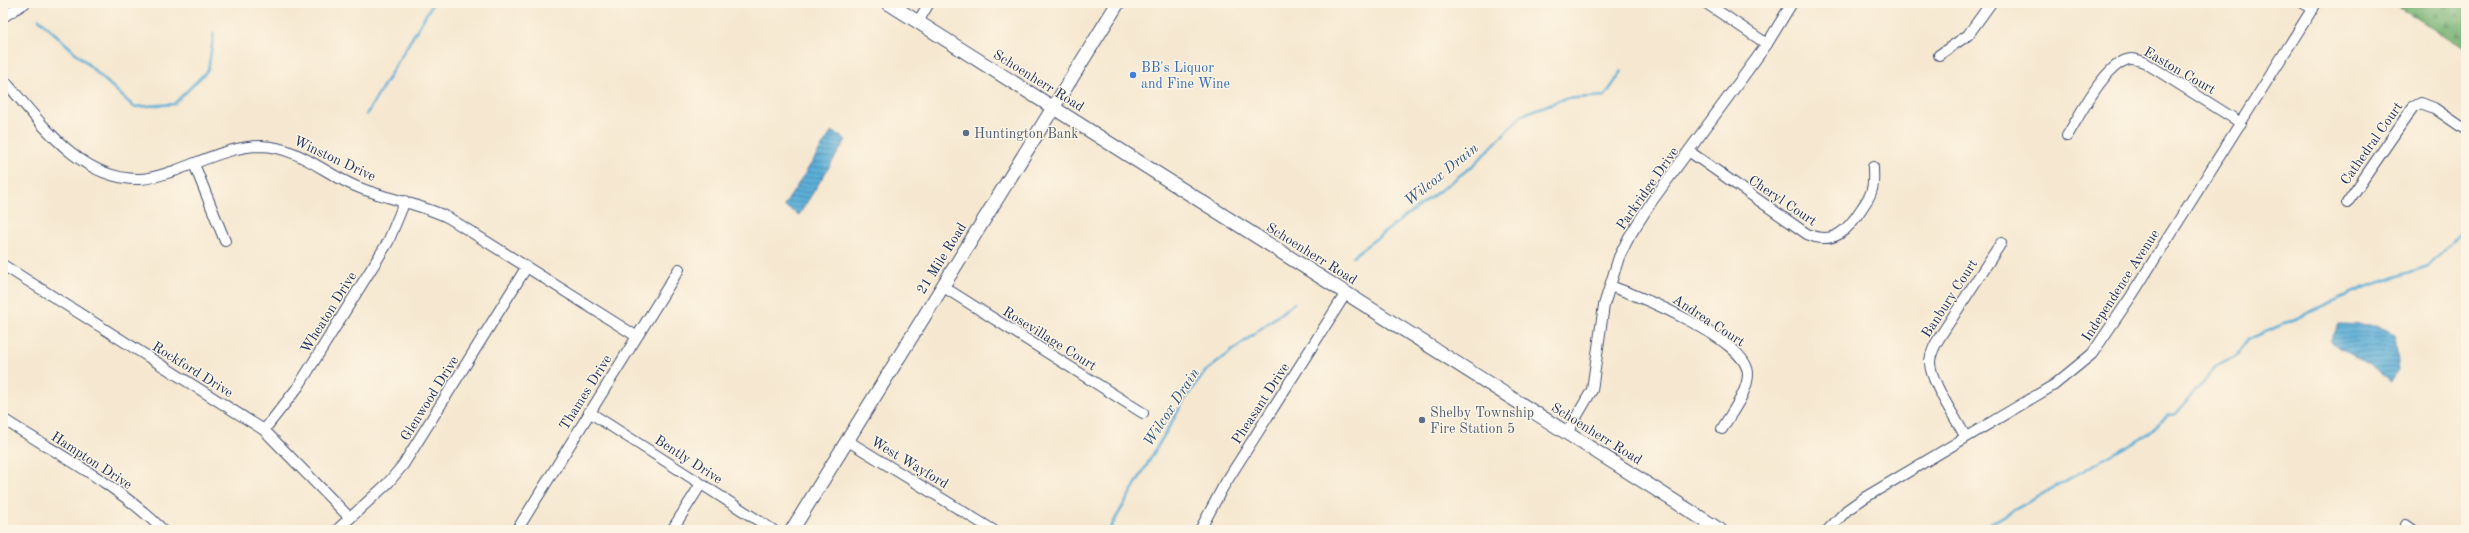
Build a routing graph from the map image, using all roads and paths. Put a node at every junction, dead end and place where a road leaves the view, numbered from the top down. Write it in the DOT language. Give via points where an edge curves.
graph roads {
  1 [pos="25,3"];
  2 [pos="888,3"];
  3 [pos="929,3"];
  4 [pos="1118,3"];
  5 [pos="1706,3"];
  6 [pos="1792,3"];
  7 [pos="1991,3"];
  8 [pos="2302,3"];
  9 [pos="2315,6"];
  10 [pos="3,17"];
  11 [pos="918,22"];
  12 [pos="1767,44"];
  13 [pos="1939,55"];
  14 [pos="3,79"];
  15 [pos="1052,107"];
  16 [pos="2241,122"];
  17 [pos="2466,130"];
  18 [pos="2068,136"];
  19 [pos="1690,152"];
  20 [pos="194,164"];
  21 [pos="1873,167"];
  22 [pos="405,201"];
  23 [pos="2347,203"];
  24 [pos="225,241"];
  25 [pos="2001,243"];
  26 [pos="3,265"];
  27 [pos="526,268"];
  28 [pos="679,269"];
  29 [pos="942,286"];
  30 [pos="1610,286"];
  31 [pos="1346,293"];
  32 [pos="636,336"];
  33 [pos="589,412"];
  34 [pos="1143,413"];
  35 [pos="3,419"];
  36 [pos="1722,429"];
  37 [pos="264,430"];
  38 [pos="1567,433"];
  39 [pos="1966,436"];
  40 [pos="848,441"];
  41 [pos="700,484"];
  42 [pos="350,518"];
  43 [pos="159,529"];
  44 [pos="1718,529"];
  45 [pos="337,530"];
  46 [pos="517,530"];
  47 [pos="672,530"];
  48 [pos="773,530"];
  49 [pos="792,530"];
  50 [pos="993,530"];
  51 [pos="1200,530"];
  52 [pos="1828,530"];
  1 -- 10 [label="street"];
  2 -- 11 [label="street, Schoenherr Road"];
  3 -- 11 [label="street"];
  4 -- 15 [label="street, 21 Mile Road"];
  5 -- 12 [label="street"];
  6 -- 12 [label="street, Parkridge Drive"];
  7 -- 13 [label="street" via="1968,35"];
  8 -- 9 [label="street"];
  9 -- 16 [label="street, Independence Avenue"];
  11 -- 15 [label="street, Schoenherr Road"];
  12 -- 19 [label="street, Parkridge Drive"];
  14 -- 20 [label="street, Winston Drive" via="68,148 101,172 140,179 156,177"];
  15 -- 29 [label="street, 21 Mile Road"];
  15 -- 31 [label="street, Schoenherr Road"];
  16 -- 18 [label="street, Easton Court" via="2144,62 2132,59 2119,64 2103,79"];
  16 -- 39 [label="street, Independence Avenue" via="2108,333 2092,354 2054,385"];
  17 -- 23 [label="street, Cathedral Court" via="2434,108 2421,103 2413,107"];
  19 -- 21 [label="street, Cheryl Court" via="1807,234 1820,238 1837,237 1857,217 1872,189"];
  19 -- 30 [label="street, Parkridge Drive" via="1632,232 1619,257"];
  20 -- 22 [label="street, Winston Drive" via="250,147 277,148 306,158 355,186"];
  20 -- 24 [label="street"];
  22 -- 27 [label="street, Winston Drive" via="449,218"];
  22 -- 37 [label="street, Wheaton Drive" via="388,242 298,386"];
  25 -- 39 [label="street, Banbury Court" via="1932,350 1930,362 1935,380"];
  26 -- 37 [label="street, Rockford Drive"];
  27 -- 32 [label="street, Winston Drive"];
  27 -- 42 [label="street, Glenwood Drive" via="414,449 388,483"];
  28 -- 32 [label="street, Thames Drive"];
  29 -- 34 [label="street, Rosevillage Court"];
  29 -- 40 [label="street, 21 Mile Road"];
  30 -- 36 [label="street, Andrea Court" via="1666,307 1742,357 1747,367 1747,383"];
  30 -- 38 [label="street, Parkridge Drive" via="1604,305 1594,383"];
  31 -- 38 [label="street, Schoenherr Road"];
  31 -- 51 [label="street, Pheasant Drive" via="1223,487"];
  32 -- 33 [label="street, Thames Drive"];
  33 -- 41 [label="street, Bently Drive"];
  33 -- 46 [label="street, Thames Drive"];
  35 -- 43 [label="street, Hampton Drive" via="105,484"];
  37 -- 42 [label="street, Rockford Drive"];
  38 -- 44 [label="street, Schoenherr Road"];
  39 -- 52 [label="street, Independence Avenue" via="1864,498 1847,510"];
  40 -- 49 [label="street, 21 Mile Road"];
  40 -- 50 [label="street, West Wayford"];
  41 -- 47 [label="street"];
  41 -- 48 [label="street, Bently Drive"];
  42 -- 45 [label="street, Glenwood Drive"];
}
